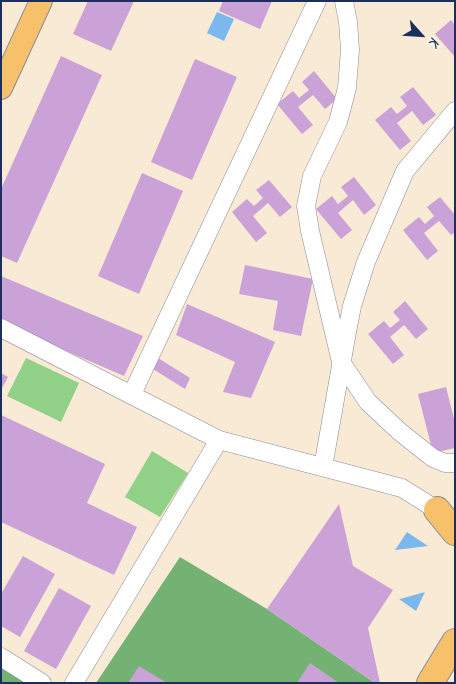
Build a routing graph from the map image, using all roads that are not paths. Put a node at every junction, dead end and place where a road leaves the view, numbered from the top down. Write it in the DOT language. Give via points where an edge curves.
graph roads {
  1 [pos="41,1"];
  2 [pos="317,1"];
  3 [pos="344,1"];
  4 [pos="1,88"];
  5 [pos="455,111"];
  6 [pos="1,328"];
  7 [pos="341,362"];
  8 [pos="132,394"];
  9 [pos="219,440"];
  10 [pos="455,463"];
  11 [pos="324,467"];
  12 [pos="446,515"];
  13 [pos="455,532"];
  14 [pos="455,642"];
  15 [pos="1,657"];
  16 [pos="42,683"];
  17 [pos="74,683"];
  18 [pos="417,683"];
  19 [pos="430,683"];
  1 -- 4 [label="main road"];
  2 -- 8 [label="street"];
  3 -- 7 [label="street" via="350,50 348,88 338,122 312,176 306,206"];
  5 -- 7 [label="street" via="404,171 366,262 352,306"];
  6 -- 8 [label="street"];
  7 -- 10 [label="street" via="368,402 394,426 433,458"];
  7 -- 11 [label="street"];
  8 -- 9 [label="street"];
  9 -- 11 [label="street"];
  9 -- 17 [label="street"];
  11 -- 12 [label="street" via="402,488"];
  12 -- 13 [label="highway"];
  14 -- 18 [label="street"];
  14 -- 19 [label="highway"];
  15 -- 16 [label="street"];
}
